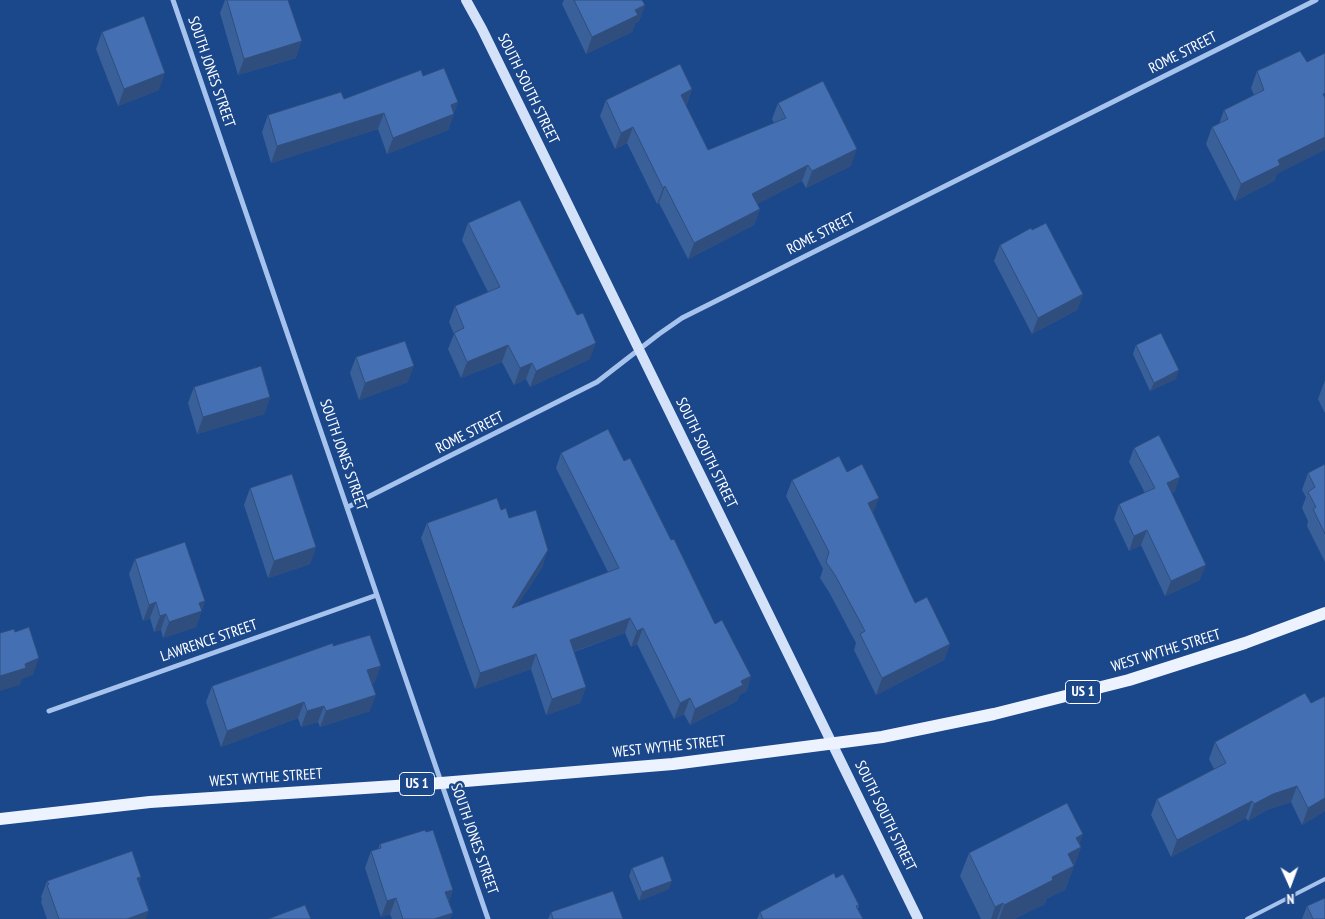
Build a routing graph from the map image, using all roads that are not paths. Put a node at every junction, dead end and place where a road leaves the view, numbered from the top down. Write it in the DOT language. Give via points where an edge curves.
graph roads {
  1 [pos="173,0"];
  2 [pos="466,0"];
  3 [pos="1316,0"];
  4 [pos="639,351"];
  5 [pos="348,508"];
  6 [pos="377,595"];
  7 [pos="1325,613"];
  8 [pos="49,711"];
  9 [pos="833,744"];
  10 [pos="441,783"];
  11 [pos="0,819"];
  12 [pos="1325,879"];
  13 [pos="488,919"];
  14 [pos="918,919"];
  15 [pos="1247,919"];
  1 -- 5 [label="street, SOUTH JONES STREET"];
  2 -- 4 [label="street, SOUTH SOUTH STREET"];
  3 -- 4 [label="street, ROME STREET" via="682,318"];
  4 -- 5 [label="street, ROME STREET" via="598,382"];
  4 -- 9 [label="street, SOUTH SOUTH STREET"];
  5 -- 6 [label="street, SOUTH JONES STREET"];
  6 -- 8 [label="street, LAWRENCE STREET"];
  6 -- 10 [label="street, SOUTH JONES STREET"];
  7 -- 9 [label="main road, WEST WYTHE STREET / US 1" via="1246,644 1129,680 994,714"];
  9 -- 10 [label="main road, WEST WYTHE STREET / US 1" via="673,764"];
  9 -- 14 [label="street, SOUTH SOUTH STREET"];
  10 -- 11 [label="main road, WEST WYTHE STREET / US 1" via="150,802"];
  10 -- 13 [label="street, SOUTH JONES STREET"];
  12 -- 15 [label="lane"];
}
